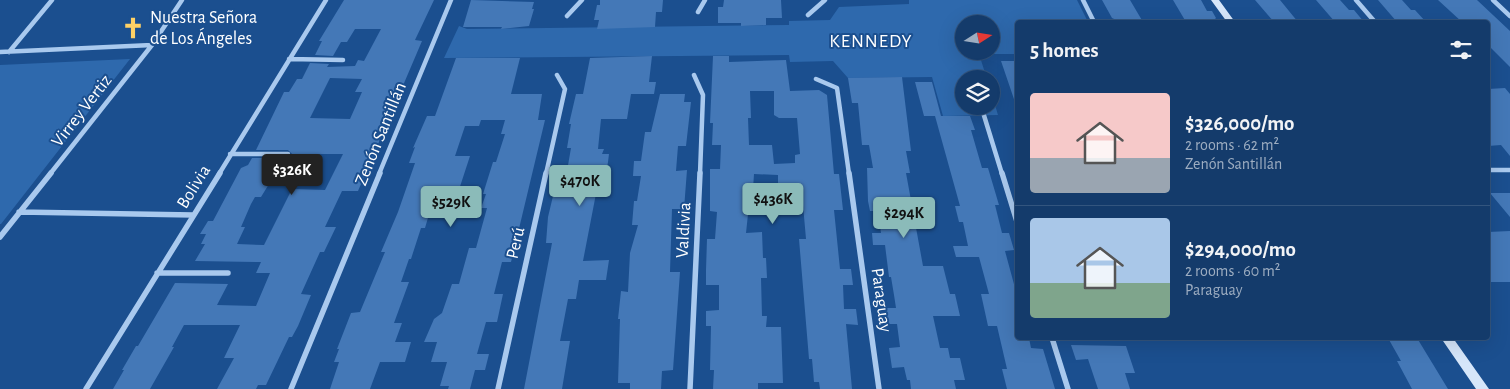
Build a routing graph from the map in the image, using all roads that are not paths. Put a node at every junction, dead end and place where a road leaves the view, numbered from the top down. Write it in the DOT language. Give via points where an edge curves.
graph roads {
  1 [pos="52,0"];
  2 [pos="182,0"];
  3 [pos="326,0"];
  4 [pos="451,0"];
  5 [pos="582,0"];
  6 [pos="705,0"];
  7 [pos="825,0"];
  8 [pos="1083,0"];
  9 [pos="1215,0"];
  10 [pos="1356,0"];
  11 [pos="1493,0"];
  12 [pos="698,12"];
  13 [pos="808,15"];
  14 [pos="567,16"];
  15 [pos="1510,16"];
  16 [pos="1093,20"];
  17 [pos="1230,20"];
  18 [pos="1373,20"];
  19 [pos="152,45"];
  20 [pos="0,52"];
  21 [pos="9,52"];
  22 [pos="289,59"];
  23 [pos="343,60"];
  24 [pos="557,75"];
  25 [pos="694,75"];
  26 [pos="816,79"];
  27 [pos="984,115"];
  28 [pos="230,154"];
  29 [pos="288,154"];
  30 [pos="1490,170"];
  31 [pos="1510,170"];
  32 [pos="19,212"];
  33 [pos="193,215"];
  34 [pos="1015,215"];
  35 [pos="1,234"];
  36 [pos="157,273"];
  37 [pos="228,273"];
  38 [pos="1053,340"];
  39 [pos="1448,340"];
  40 [pos="86,389"];
  41 [pos="292,389"];
  42 [pos="498,389"];
  43 [pos="690,389"];
  44 [pos="879,389"];
  45 [pos="1068,389"];
  46 [pos="1482,389"];
  1 -- 21 [label="street"];
  2 -- 19 [label="street, Virrey Vertiz"];
  3 -- 22 [label="street, Bolivia"];
  4 -- 41 [label="street, Zenón Santillán"];
  5 -- 14 [label="street"];
  6 -- 12 [label="street"];
  7 -- 13 [label="street"];
  8 -- 16 [label="street"];
  9 -- 17 [label="street"];
  10 -- 18 [label="street"];
  11 -- 15 [label="street"];
  19 -- 21 [label="street"];
  19 -- 32 [label="street, Virrey Vertiz"];
  20 -- 21 [label="street"];
  22 -- 23 [label="street"];
  22 -- 28 [label="street, Bolivia"];
  24 -- 42 [label="street, Perú" via="565,88"];
  25 -- 43 [label="street, Valdivia" via="703,95"];
  26 -- 44 [label="street, Paraguay" via="837,88"];
  27 -- 34 [label="street"];
  28 -- 29 [label="street"];
  28 -- 33 [label="street, Bolivia"];
  30 -- 31 [label="street"];
  32 -- 33 [label="street"];
  32 -- 35 [label="street, Virrey Vertiz"];
  33 -- 36 [label="street, Bolivia"];
  36 -- 37 [label="street"];
  36 -- 40 [label="street, Bolivia"];
  38 -- 45 [label="street"];
  39 -- 46 [label="street"];
}
